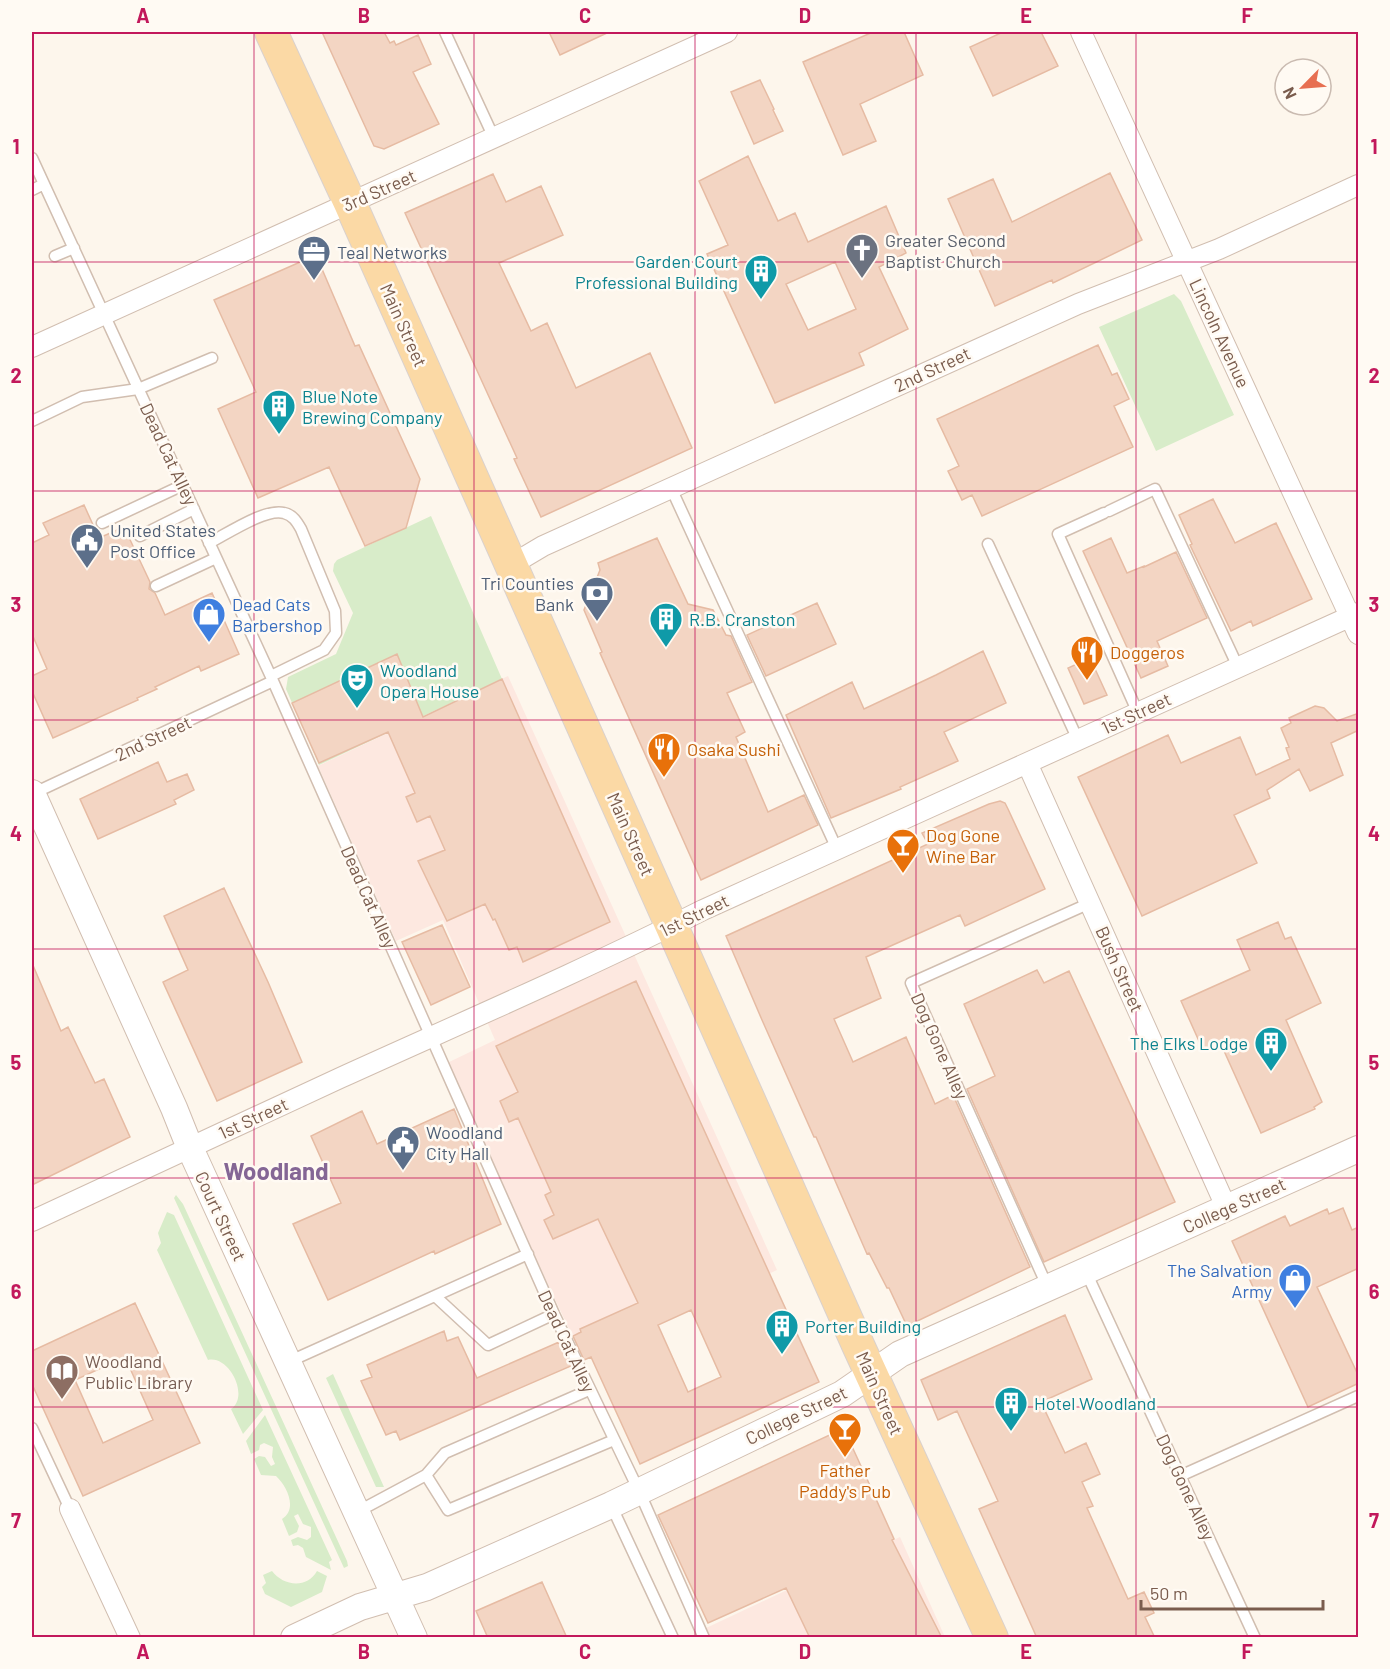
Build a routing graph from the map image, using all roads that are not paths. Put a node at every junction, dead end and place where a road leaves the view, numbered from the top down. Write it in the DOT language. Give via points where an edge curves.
graph roads {
  1 [pos="270,32"];
  2 [pos="445,32"];
  3 [pos="727,32"];
  4 [pos="1081,32"];
  5 [pos="494,138"];
  6 [pos="32,158"];
  7 [pos="44,184"];
  8 [pos="1359,185"];
  9 [pos="32,190"];
  10 [pos="350,203"];
  11 [pos="74,248"];
  12 [pos="55,256"];
  13 [pos="1186,262"];
  14 [pos="104,315"];
  15 [pos="32,347"];
  16 [pos="212,358"];
  17 [pos="138,389"];
  18 [pos="32,421"];
  19 [pos="183,485"];
  20 [pos="671,488"];
  21 [pos="194,509"];
  22 [pos="102,523"];
  23 [pos="140,536"];
  24 [pos="209,543"];
  25 [pos="987,544"];
  26 [pos="216,558"];
  27 [pos="511,564"];
  28 [pos="156,585"];
  29 [pos="1356,621"];
  30 [pos="1238,666"];
  31 [pos="272,679"];
  32 [pos="1138,713"];
  33 [pos="1078,740"];
  34 [pos="1028,763"];
  35 [pos="32,794"];
  36 [pos="837,849"];
  37 [pos="1090,903"];
  38 [pos="672,926"];
  39 [pos="430,1037"];
  40 [pos="190,1148"];
  41 [pos="1359,1149"];
  42 [pos="1227,1209"];
  43 [pos="32,1221"];
  44 [pos="528,1254"];
  45 [pos="1086,1271"];
  46 [pos="1048,1288"];
  47 [pos="435,1296"];
  48 [pos="554,1314"];
  49 [pos="288,1362"];
  50 [pos="871,1374"];
  51 [pos="589,1390"];
  52 [pos="1359,1396"];
  53 [pos="32,1428"];
  54 [pos="614,1440"];
  55 [pos="426,1475"];
  56 [pos="1180,1476"];
  57 [pos="639,1491"];
  58 [pos="611,1505"];
  59 [pos="70,1509"];
  60 [pos="356,1513"];
  61 [pos="394,1597"];
  62 [pos="130,1638"];
  63 [pos="294,1638"];
  64 [pos="414,1638"];
  65 [pos="673,1638"];
  66 [pos="704,1638"];
  67 [pos="992,1638"];
  68 [pos="1255,1638"];
  1 -- 10 [label="main road, Main Street"];
  2 -- 5 [label="lane"];
  3 -- 5 [label="street, 3rd Street"];
  4 -- 13 [label="street, Lincoln Avenue"];
  5 -- 10 [label="street, 3rd Street"];
  6 -- 7 [label="lane, Dead Cat Alley"];
  7 -- 9 [label="lane"];
  7 -- 11 [label="lane, Dead Cat Alley"];
  8 -- 13 [label="street, 2nd Street"];
  10 -- 14 [label="street, 3rd Street"];
  10 -- 27 [label="main road, Main Street"];
  11 -- 12 [label="lane"];
  11 -- 14 [label="lane, Dead Cat Alley"];
  13 -- 20 [label="street, 2nd Street" via="1078,304"];
  13 -- 29 [label="street, Lincoln Avenue"];
  14 -- 15 [label="street, 3rd Street"];
  14 -- 17 [label="lane, Dead Cat Alley"];
  16 -- 17 [label="lane"];
  17 -- 18 [label="lane" via="82,397"];
  17 -- 19 [label="lane, Dead Cat Alley"];
  19 -- 21 [label="lane, Dead Cat Alley"];
  19 -- 22 [label="lane"];
  20 -- 27 [label="street, 2nd Street"];
  20 -- 36 [label="lane"];
  21 -- 23 [label="lane"];
  21 -- 24 [label="lane, Dead Cat Alley"];
  24 -- 26 [label="lane, Dead Cat Alley"];
  24 -- 31 [label="lane, 2nd Street" via="276,512 294,518 301,529 335,611 336,633 324,650"];
  25 -- 33 [label="lane"];
  26 -- 28 [label="lane"];
  26 -- 31 [label="lane, Dead Cat Alley"];
  27 -- 38 [label="main road, Main Street"];
  29 -- 30 [label="street, 1st Street"];
  30 -- 32 [label="street, 1st Street"];
  30 -- 32 [label="lane" via="1155,489 1059,534"];
  31 -- 35 [label="lane, 2nd Street"];
  31 -- 39 [label="lane, Dead Cat Alley"];
  32 -- 33 [label="street, 1st Street"];
  33 -- 34 [label="street, 1st Street"];
  34 -- 36 [label="street, 1st Street"];
  34 -- 37 [label="street, Bush Street"];
  35 -- 40 [label="street, Court Street"];
  36 -- 38 [label="street, 1st Street"];
  37 -- 42 [label="street, Bush Street"];
  37 -- 46 [label="lane, Dog Gone Alley" via="911,983"];
  38 -- 39 [label="street, 1st Street"];
  38 -- 50 [label="main road, Main Street"];
  39 -- 40 [label="street, 1st Street"];
  39 -- 44 [label="lane, Dead Cat Alley"];
  40 -- 43 [label="street, 1st Street"];
  40 -- 49 [label="street, Court Street"];
  41 -- 42 [label="street, College Street"];
  42 -- 45 [label="street, College Street"];
  44 -- 47 [label="lane"];
  44 -- 48 [label="lane, Dead Cat Alley"];
  45 -- 46 [label="street, College Street"];
  45 -- 56 [label="lane, Dog Gone Alley"];
  46 -- 50 [label="street, College Street" via="900,1354"];
  47 -- 48 [label="lane" via="488,1345"];
  47 -- 49 [label="lane"];
  48 -- 51 [label="lane, Dead Cat Alley"];
  49 -- 60 [label="street, Court Street"];
  50 -- 57 [label="street, College Street" via="842,1394"];
  50 -- 67 [label="main road, Main Street"];
  51 -- 54 [label="lane, Dead Cat Alley"];
  51 -- 55 [label="lane" via="445,1454"];
  52 -- 56 [label="lane"];
  53 -- 59 [label="lane"];
  54 -- 55 [label="lane" via="448,1510"];
  54 -- 57 [label="lane, Dead Cat Alley"];
  55 -- 60 [label="lane"];
  56 -- 68 [label="lane, Dog Gone Alley"];
  57 -- 58 [label="street, College Street"];
  57 -- 66 [label="lane, Dead Cat Alley"];
  58 -- 61 [label="street, College Street" via="427,1587"];
  58 -- 65 [label="lane"];
  59 -- 62 [label="street"];
  60 -- 61 [label="street, Court Street"];
  61 -- 63 [label="street, College Street" via="360,1607"];
  61 -- 64 [label="street, Court Street"];
}
